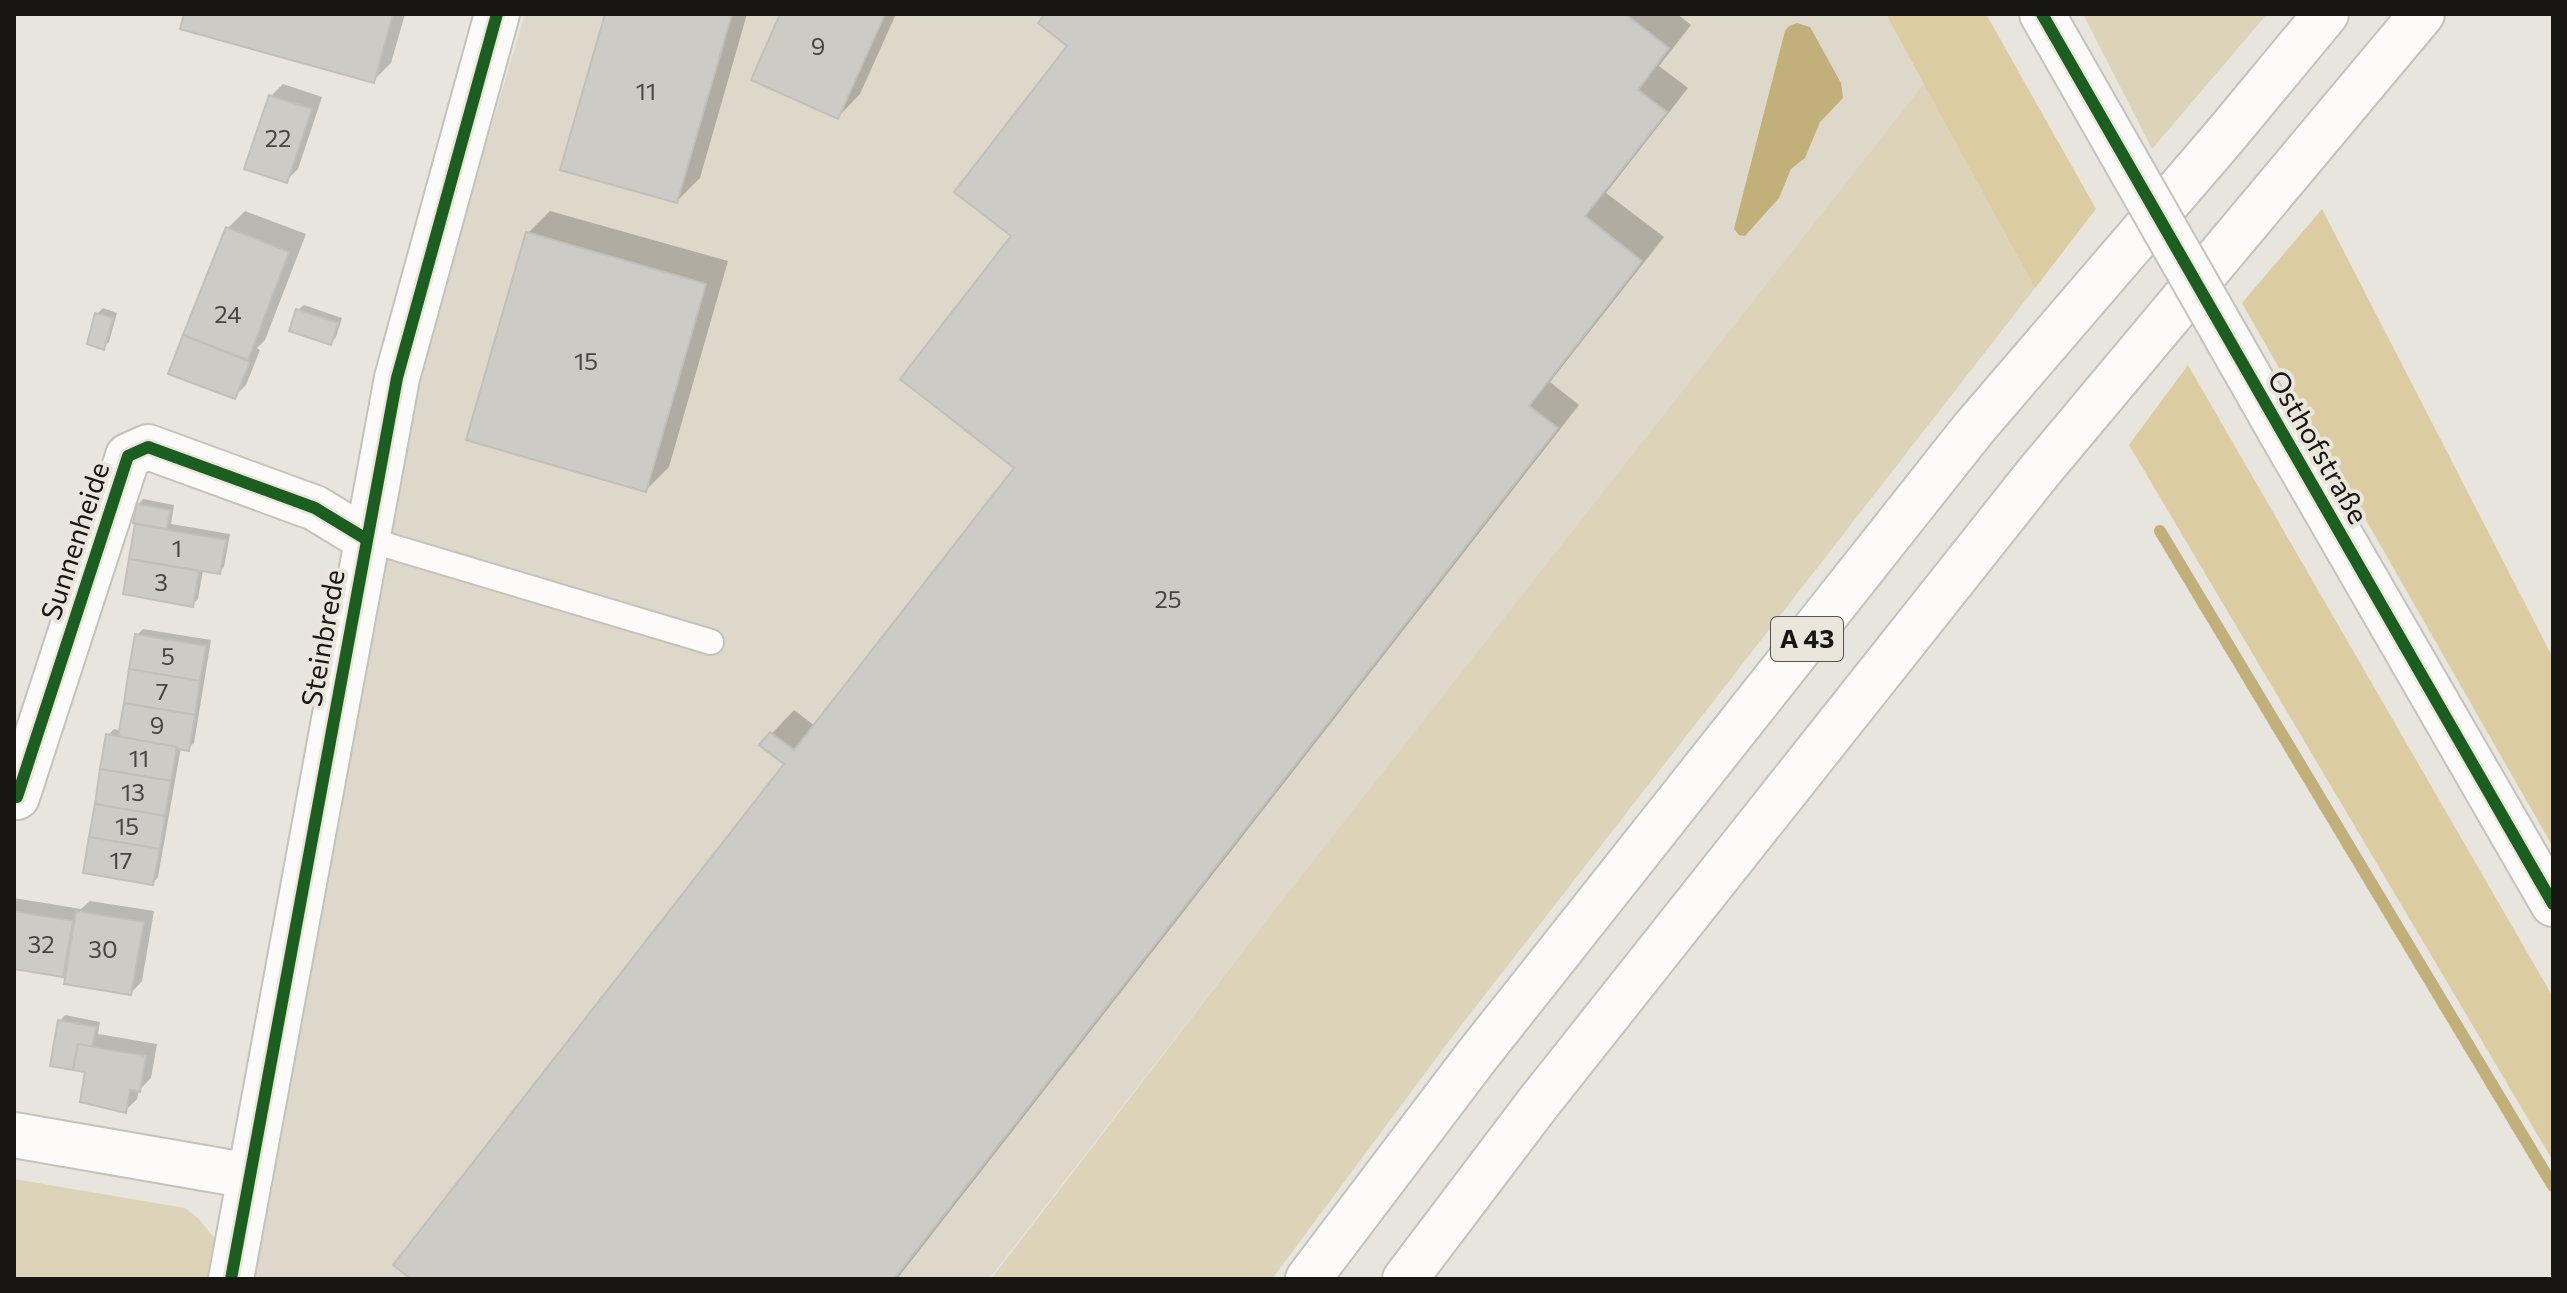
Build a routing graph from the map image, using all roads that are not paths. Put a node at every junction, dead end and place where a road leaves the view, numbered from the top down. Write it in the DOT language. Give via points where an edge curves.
graph roads {
  1 [pos="497,14"];
  2 [pos="2042,14"];
  3 [pos="2326,14"];
  4 [pos="2422,14"];
  5 [pos="366,539"];
  6 [pos="711,642"];
  7 [pos="17,797"];
  8 [pos="2553,904"];
  9 [pos="14,1135"];
  10 [pos="250,1176"];
  11 [pos="231,1279"];
  12 [pos="1308,1279"];
  13 [pos="1405,1279"];
  1 -- 5 [label="main road, Steinbrede" via="397,378"];
  2 -- 8 [label="main road, Osthofstraße, bridge"];
  3 -- 12 [label="main road, A 43" via="1974,428 1476,1057"];
  4 -- 13 [label="main road, A 43" via="2038,473"];
  5 -- 6 [label="lane"];
  5 -- 7 [label="main road, Sunnenheide" via="315,508 148,447 128,456"];
  5 -- 10 [label="main road, Steinbrede"];
  9 -- 10 [label="main road"];
  10 -- 11 [label="main road, Steinbrede"];
}
